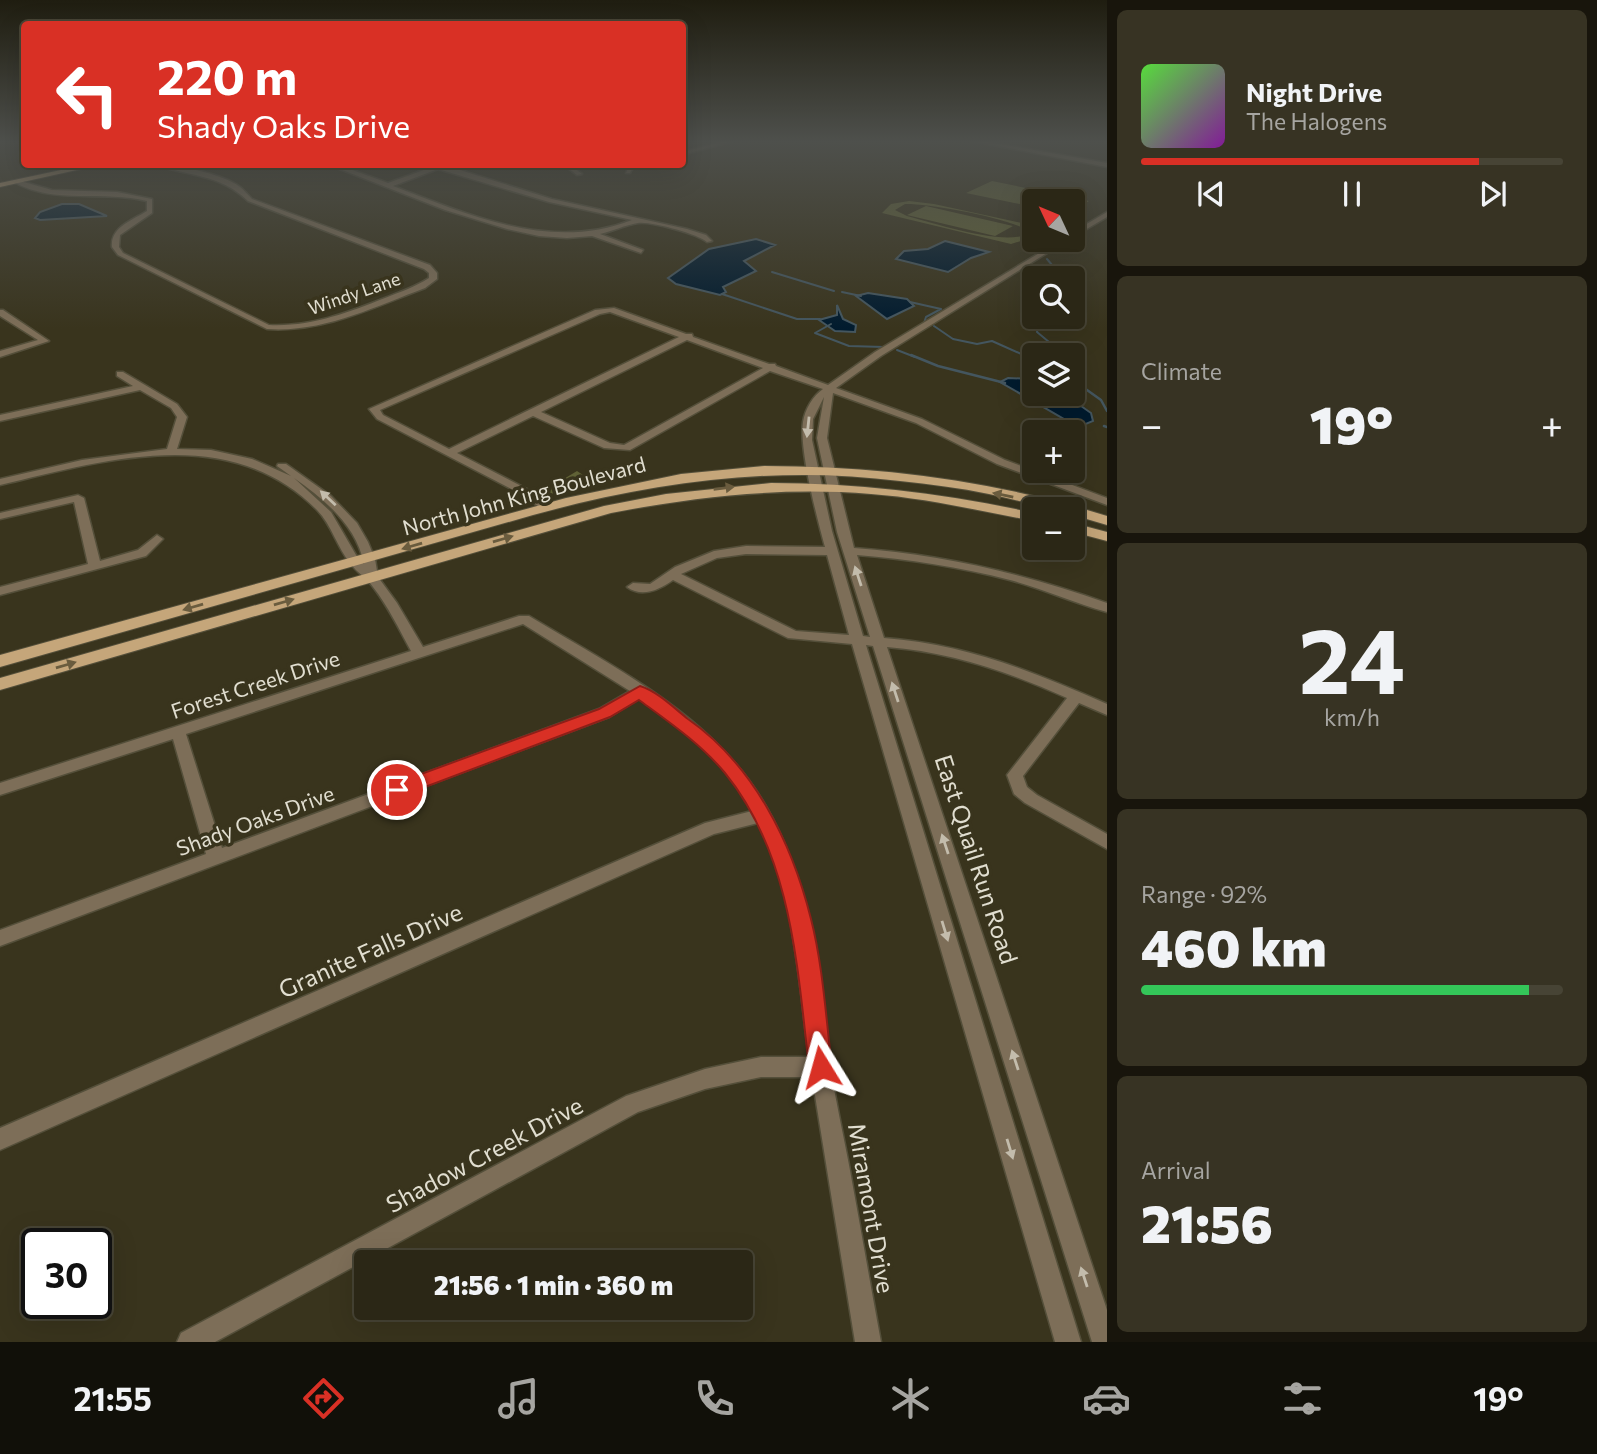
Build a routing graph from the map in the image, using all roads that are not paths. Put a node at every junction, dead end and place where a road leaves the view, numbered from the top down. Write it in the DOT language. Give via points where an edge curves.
graph roads {
  1 [pos="150,204"];
  2 [pos="260,204"];
  3 [pos="443,204"];
  4 [pos="565,204"];
  5 [pos="1107,214"];
  6 [pos="636,221"];
  7 [pos="1085,228"];
  8 [pos="593,234"];
  9 [pos="709,241"];
  10 [pos="641,251"];
  11 [pos="1045,252"];
  12 [pos="0,312"];
  13 [pos="689,336"];
  14 [pos="0,354"];
  15 [pos="772,366"];
  16 [pos="120,374"];
  17 [pos="141,387"];
  18 [pos="828,390"];
  19 [pos="533,412"];
  20 [pos="0,418"];
  21 [pos="173,448"];
  22 [pos="448,453"];
  23 [pos="0,475"];
  24 [pos="824,478"];
  25 [pos="0,482"];
  26 [pos="1022,500"];
  27 [pos="1107,502"];
  28 [pos="545,508"];
  29 [pos="1085,514"];
  30 [pos="1022,515"];
  31 [pos="0,516"];
  32 [pos="1107,521"];
  33 [pos="1085,531"];
  34 [pos="1107,537"];
  35 [pos="157,539"];
  36 [pos="832,551"];
  37 [pos="850,551"];
  38 [pos="371,557"];
  39 [pos="355,562"];
  40 [pos="95,566"];
  41 [pos="672,575"];
  42 [pos="372,576"];
  43 [pos="632,587"];
  44 [pos="0,591"];
  45 [pos="1107,608"];
  46 [pos="524,619"];
  47 [pos="859,639"];
  48 [pos="879,641"];
  49 [pos="419,652"];
  50 [pos="0,661"];
  51 [pos="0,684"];
  52 [pos="640,692"];
  53 [pos="1077,695"];
  54 [pos="1107,710"];
  55 [pos="178,731"];
  56 [pos="0,789"];
  57 [pos="762,815"];
  58 [pos="1107,842"];
  59 [pos="216,857"];
  60 [pos="0,938"];
  61 [pos="821,1067"];
  62 [pos="0,1139"];
  63 [pos="190,1342"];
  64 [pos="868,1342"];
  65 [pos="1068,1342"];
  66 [pos="1105,1342"];
  1 -- 2 [label="street, Windy Lane" via="150,212 118,232 115,249 267,327 313,324 422,286 435,275 406,258"];
  3 -- 8 [label="street" via="517,229"];
  4 -- 6 [label="street"];
  5 -- 7 [label="street"];
  6 -- 8 [label="street"];
  6 -- 9 [label="street" via="685,230"];
  8 -- 10 [label="street"];
  11 -- 18 [label="street, East Quail Run Road" via="878,354"];
  12 -- 14 [label="street" via="45,341"];
  13 -- 15 [label="street"];
  13 -- 19 [label="street"];
  13 -- 22 [label="street" via="611,310 598,312 374,409 380,417"];
  15 -- 18 [label="street"];
  15 -- 19 [label="street" via="634,444 617,448"];
  16 -- 17 [label="street"];
  17 -- 20 [label="street"];
  17 -- 21 [label="street" via="174,406 182,417"];
  18 -- 24 [label="street, East Quail Run Road" via="831,400 822,426"];
  18 -- 24 [label="street, East Quail Run Road, one-way" via="818,397 808,419 807,440"];
  18 -- 27 [label="street" via="919,421 1025,472"];
  19 -- 22 [label="street"];
  21 -- 23 [label="street" via="118,450"];
  21 -- 25 [label="street"];
  38 -- 21 [label="street, one-way" via="334,502 282,466 241,452"];
  21 -- 39 [label="street" via="227,456 268,469 321,507"];
  22 -- 28 [label="street"];
  26 -- 24 [label="main road, North John King Boulevard, one-way" via="908,477"];
  24 -- 28 [label="main road, North John King Boulevard" via="753,471 680,478"];
  24 -- 30 [label="main road, North John King Boulevard"];
  24 -- 36 [label="street, East Quail Run Road"];
  24 -- 37 [label="street, East Quail Run Road"];
  42 -- 24 [label="main road, North John King Boulevard, one-way" via="655,498"];
  28 -- 38 [label="main road, North John King Boulevard, one-way"];
  29 -- 32 [label="main road, North John King Boulevard"];
  31 -- 40 [label="street" via="78,498"];
  33 -- 34 [label="main road"];
  35 -- 40 [label="street" via="142,553"];
  36 -- 41 [label="street" via="746,550 715,555"];
  36 -- 47 [label="street, East Quail Run Road"];
  37 -- 45 [label="street" via="973,568 1039,584"];
  48 -- 37 [label="street, East Quail Run Road, one-way"];
  38 -- 39 [label="main road, North John King Boulevard"];
  38 -- 42 [label="street"];
  39 -- 42 [label="street"];
  39 -- 50 [label="main road, North John King Boulevard, one-way"];
  40 -- 44 [label="street"];
  41 -- 43 [label="street" via="653,588"];
  41 -- 47 [label="street" via="793,635"];
  42 -- 49 [label="street"];
  51 -- 42 [label="main road, North John King Boulevard, one-way"];
  46 -- 49 [label="street, Forest Creek Drive"];
  46 -- 52 [label="street, Miramont Drive"];
  47 -- 48 [label="street"];
  47 -- 65 [label="street, East Quail Run Road, one-way"];
  48 -- 53 [label="street" via="989,660"];
  66 -- 48 [label="street, East Quail Run Road, one-way"];
  49 -- 55 [label="street, Forest Creek Drive"];
  52 -- 57 [label="street, Miramont Drive" via="691,730 731,768"];
  52 -- 59 [label="street, Shady Oaks Drive" via="604,713"];
  53 -- 54 [label="street"];
  53 -- 58 [label="street" via="1015,775 1020,790 1031,799"];
  55 -- 56 [label="street, Forest Creek Drive"];
  55 -- 59 [label="street"];
  57 -- 61 [label="street, Miramont Drive" via="802,921"];
  57 -- 62 [label="street, Granite Falls Drive" via="711,828"];
  59 -- 60 [label="street, Shady Oaks Drive"];
  61 -- 63 [label="street, Shadow Creek Drive" via="761,1067 705,1079 633,1103"];
  61 -- 64 [label="street, Miramont Drive"];
}
